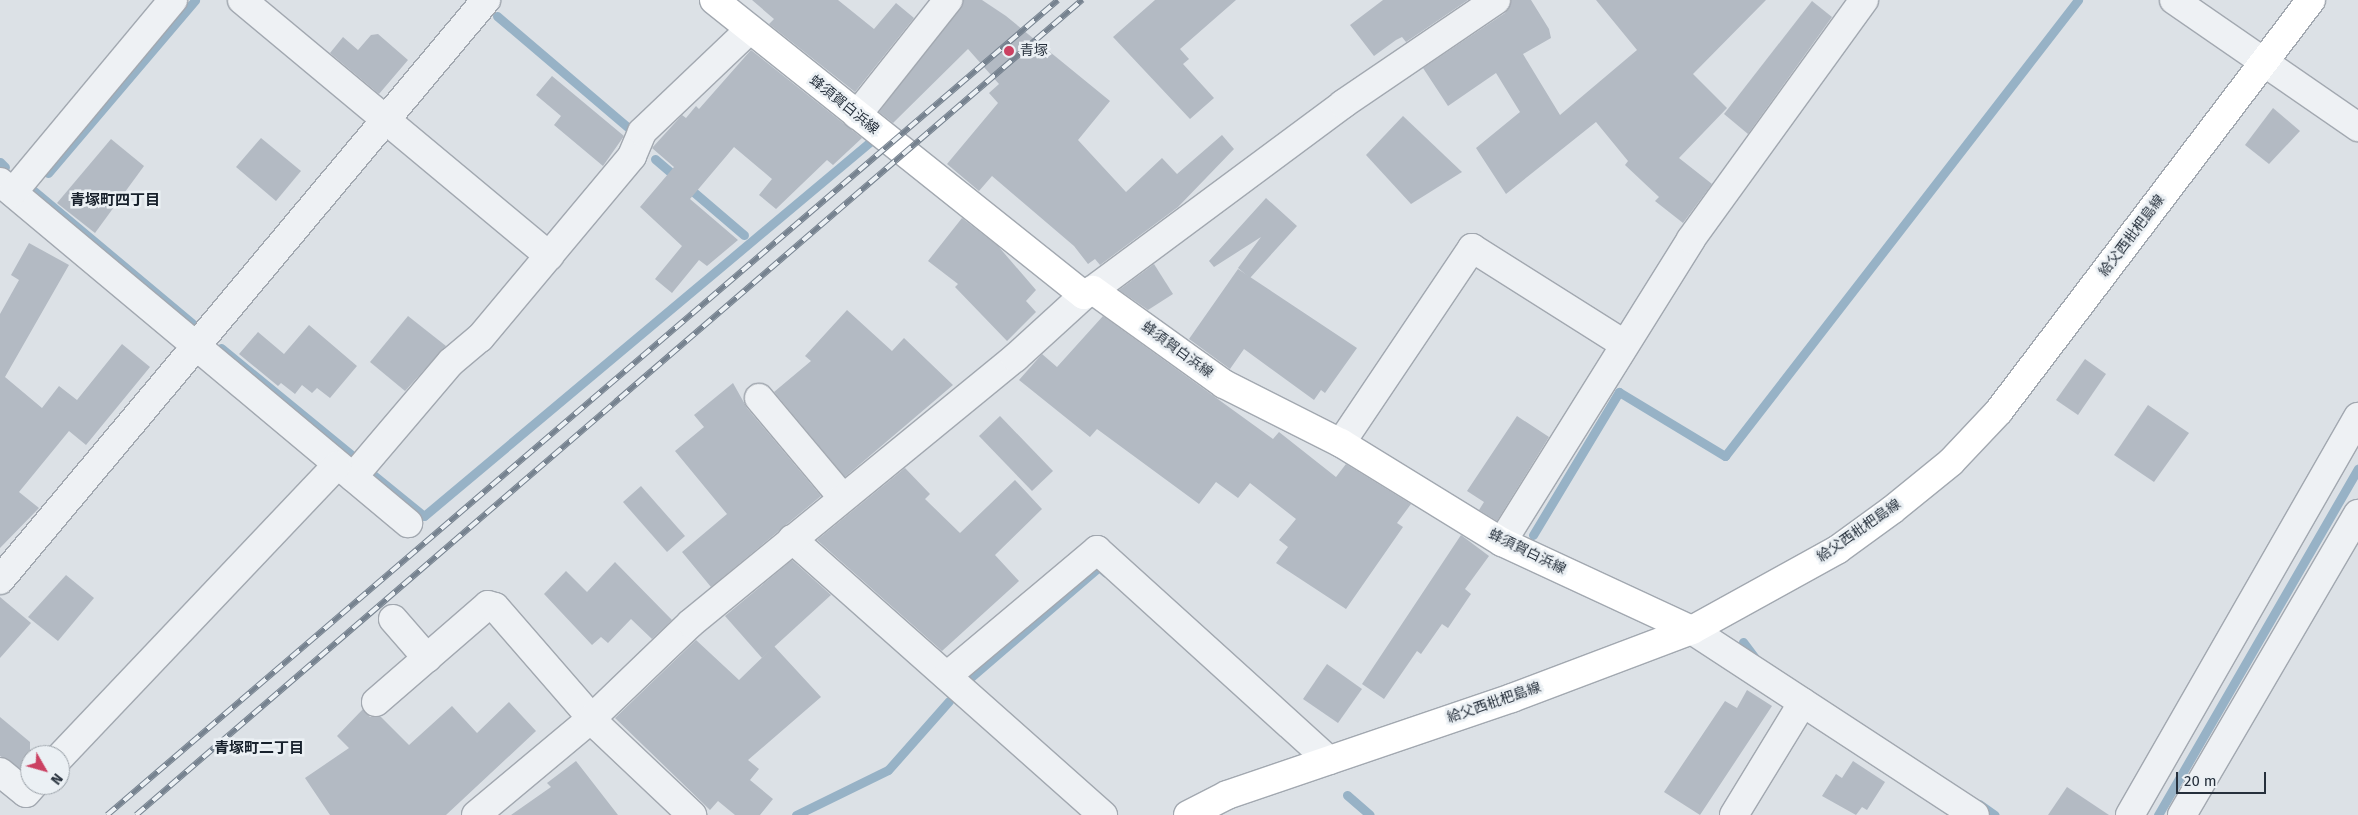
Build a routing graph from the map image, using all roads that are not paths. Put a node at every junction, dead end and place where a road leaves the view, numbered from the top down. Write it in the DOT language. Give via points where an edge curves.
graph roads {
  1 [pos="173,0"];
  2 [pos="242,0"];
  3 [pos="486,0"];
  4 [pos="714,0"];
  5 [pos="948,0"];
  6 [pos="1496,0"];
  7 [pos="1864,0"];
  8 [pos="2174,0"];
  9 [pos="2311,0"];
  10 [pos="750,29"];
  11 [pos="2263,63"];
  12 [pos="857,115"];
  13 [pos="386,122"];
  14 [pos="2358,127"];
  15 [pos="7,187"];
  16 [pos="549,256"];
  17 [pos="1089,293"];
  18 [pos="1624,344"];
  19 [pos="196,348"];
  20 [pos="759,398"];
  21 [pos="2358,417"];
  22 [pos="1341,443"];
  23 [pos="345,471"];
  24 [pos="842,497"];
  25 [pos="2358,514"];
  26 [pos="408,522"];
  27 [pos="792,539"];
  28 [pos="1502,542"];
  29 [pos="0,580"];
  30 [pos="393,619"];
  31 [pos="1692,630"];
  32 [pos="427,658"];
  33 [pos="947,676"];
  34 [pos="376,702"];
  35 [pos="1803,702"];
  36 [pos="592,718"];
  37 [pos="70,747"];
  38 [pos="1328,760"];
  39 [pos="0,772"];
  40 [pos="20,787"];
  41 [pos="476,815"];
  42 [pos="692,815"];
  43 [pos="1103,815"];
  44 [pos="1188,815"];
  45 [pos="1734,815"];
  46 [pos="1976,815"];
  47 [pos="2130,815"];
  48 [pos="2182,815"];
  1 -- 15 [label="street"];
  2 -- 13 [label="street"];
  3 -- 13 [label="street"];
  4 -- 10 [label="main road, 蜂須賀白浜線"];
  5 -- 12 [label="street"];
  6 -- 17 [label="street" via="1343,104"];
  7 -- 18 [label="street" via="1691,239"];
  8 -- 11 [label="street"];
  9 -- 11 [label="main road, 給父西枇杷島線"];
  10 -- 12 [label="main road, 蜂須賀白浜線"];
  10 -- 16 [label="street" via="642,132 632,156"];
  11 -- 14 [label="street"];
  11 -- 31 [label="main road, 給父西枇杷島線" via="1999,412 1951,462 1837,550"];
  12 -- 17 [label="main road, 蜂須賀白浜線"];
  13 -- 16 [label="street"];
  13 -- 19 [label="street"];
  15 -- 19 [label="street"];
  16 -- 23 [label="street"];
  17 -- 22 [label="main road, 蜂須賀白浜線" via="1224,384"];
  17 -- 24 [label="street" via="1015,358"];
  18 -- 22 [label="street" via="1472,248"];
  18 -- 28 [label="street"];
  19 -- 23 [label="street"];
  19 -- 29 [label="street"];
  20 -- 24 [label="street"];
  21 -- 47 [label="street"];
  22 -- 28 [label="main road, 蜂須賀白浜線"];
  23 -- 26 [label="street"];
  23 -- 37 [label="street"];
  24 -- 27 [label="street"];
  25 -- 48 [label="street"];
  27 -- 33 [label="street"];
  27 -- 36 [label="street" via="691,623"];
  28 -- 31 [label="main road, 蜂須賀白浜線"];
  30 -- 32 [label="street"];
  31 -- 35 [label="street"];
  31 -- 38 [label="main road, 給父西枇杷島線"];
  32 -- 34 [label="street"];
  32 -- 36 [label="street" via="488,605 495,607"];
  33 -- 38 [label="street" via="1096,550"];
  33 -- 43 [label="street"];
  35 -- 45 [label="street"];
  35 -- 46 [label="street"];
  36 -- 41 [label="street"];
  36 -- 42 [label="street"];
  38 -- 44 [label="main road, 給父西枇杷島線" via="1227,795"];
  39 -- 40 [label="street"];
}
